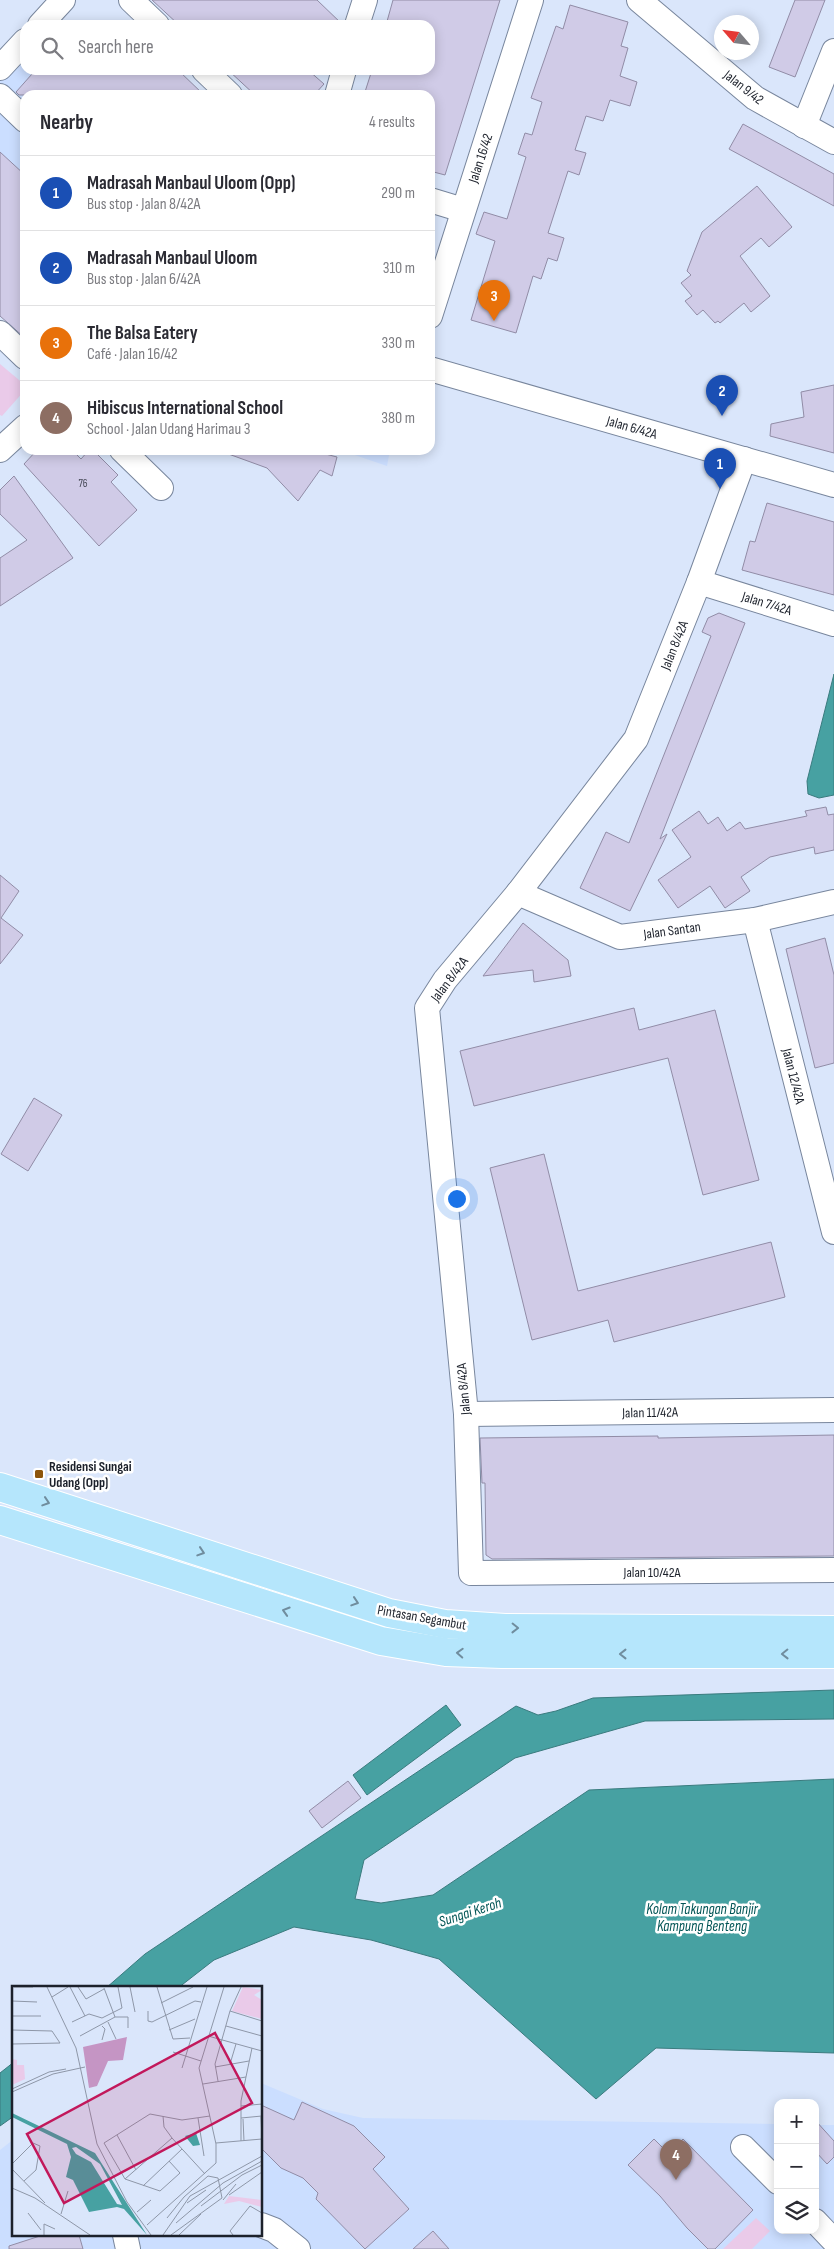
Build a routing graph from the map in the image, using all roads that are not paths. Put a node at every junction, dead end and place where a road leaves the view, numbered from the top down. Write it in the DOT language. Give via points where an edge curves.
graph roads {
  1 [pos="63,0"];
  2 [pos="132,0"];
  3 [pos="531,0"];
  4 [pos="639,0"];
  5 [pos="45,20"];
  6 [pos="152,20"];
  7 [pos="20,46"];
  8 [pos="834,51"];
  9 [pos="0,68"];
  10 [pos="209,75"];
  11 [pos="342,75"];
  12 [pos="225,90"];
  13 [pos="338,90"];
  14 [pos="0,96"];
  15 [pos="20,115"];
  16 [pos="804,126"];
  17 [pos="834,142"];
  18 [pos="435,202"];
  19 [pos="463,210"];
  20 [pos="435,300"];
  21 [pos="0,333"];
  22 [pos="20,352"];
  23 [pos="435,370"];
  24 [pos="20,432"];
  25 [pos="0,450"];
  26 [pos="127,455"];
  27 [pos="744,459"];
  28 [pos="834,485"];
  29 [pos="161,488"];
  30 [pos="699,582"];
  31 [pos="834,624"];
  32 [pos="518,893"];
  33 [pos="834,902"];
  34 [pos="755,920"];
  35 [pos="834,1232"];
  36 [pos="834,1410"];
  37 [pos="466,1414"];
  38 [pos="0,1487"];
  39 [pos="0,1520"];
  40 [pos="834,1570"];
  41 [pos="471,1573"];
  42 [pos="834,1630"];
  43 [pos="834,1654"];
  44 [pos="743,2147"];
  45 [pos="774,2178"];
  46 [pos="262,2224"];
  47 [pos="819,2225"];
  48 [pos="125,2236"];
  49 [pos="834,2240"];
  50 [pos="128,2249"];
  51 [pos="298,2249"];
  1 -- 5 [label="street"];
  2 -- 6 [label="street"];
  3 -- 19 [label="street, Jalan 16/42"];
  4 -- 16 [label="street, Jalan 9/42" via="755,98"];
  7 -- 9 [label="street"];
  8 -- 16 [label="street"];
  10 -- 12 [label="street"];
  11 -- 13 [label="street"];
  14 -- 15 [label="street"];
  16 -- 17 [label="street, Jalan 9/42"];
  18 -- 19 [label="street"];
  19 -- 20 [label="street, Jalan 16/42"];
  21 -- 22 [label="street"];
  23 -- 27 [label="street, Jalan 6/42A"];
  24 -- 25 [label="street"];
  26 -- 29 [label="street"];
  27 -- 28 [label="street, Jalan 6/42A"];
  27 -- 30 [label="street, Jalan 8/42A"];
  30 -- 31 [label="street, Jalan 7/42A"];
  30 -- 32 [label="street, Jalan 8/42A" via="636,740"];
  32 -- 34 [label="street, Jalan Santan" via="620,937"];
  32 -- 37 [label="street, Jalan 8/42A" via="445,980 427,1008"];
  33 -- 34 [label="street, Jalan Santan"];
  34 -- 35 [label="street, Jalan 12/42A"];
  36 -- 37 [label="street, Jalan 11/42A"];
  37 -- 41 [label="street, Jalan 8/42A"];
  38 -- 42 [label="main road, Pintasan Segambut, one-way" via="389,1613 445,1624 505,1628"];
  43 -- 39 [label="main road, Pintasan Segambut, one-way" via="446,1652 381,1641"];
  40 -- 41 [label="street, Jalan 10/42A"];
  44 -- 45 [label="street"];
  46 -- 51 [label="street"];
  47 -- 49 [label="street"];
  48 -- 50 [label="street"];
}
